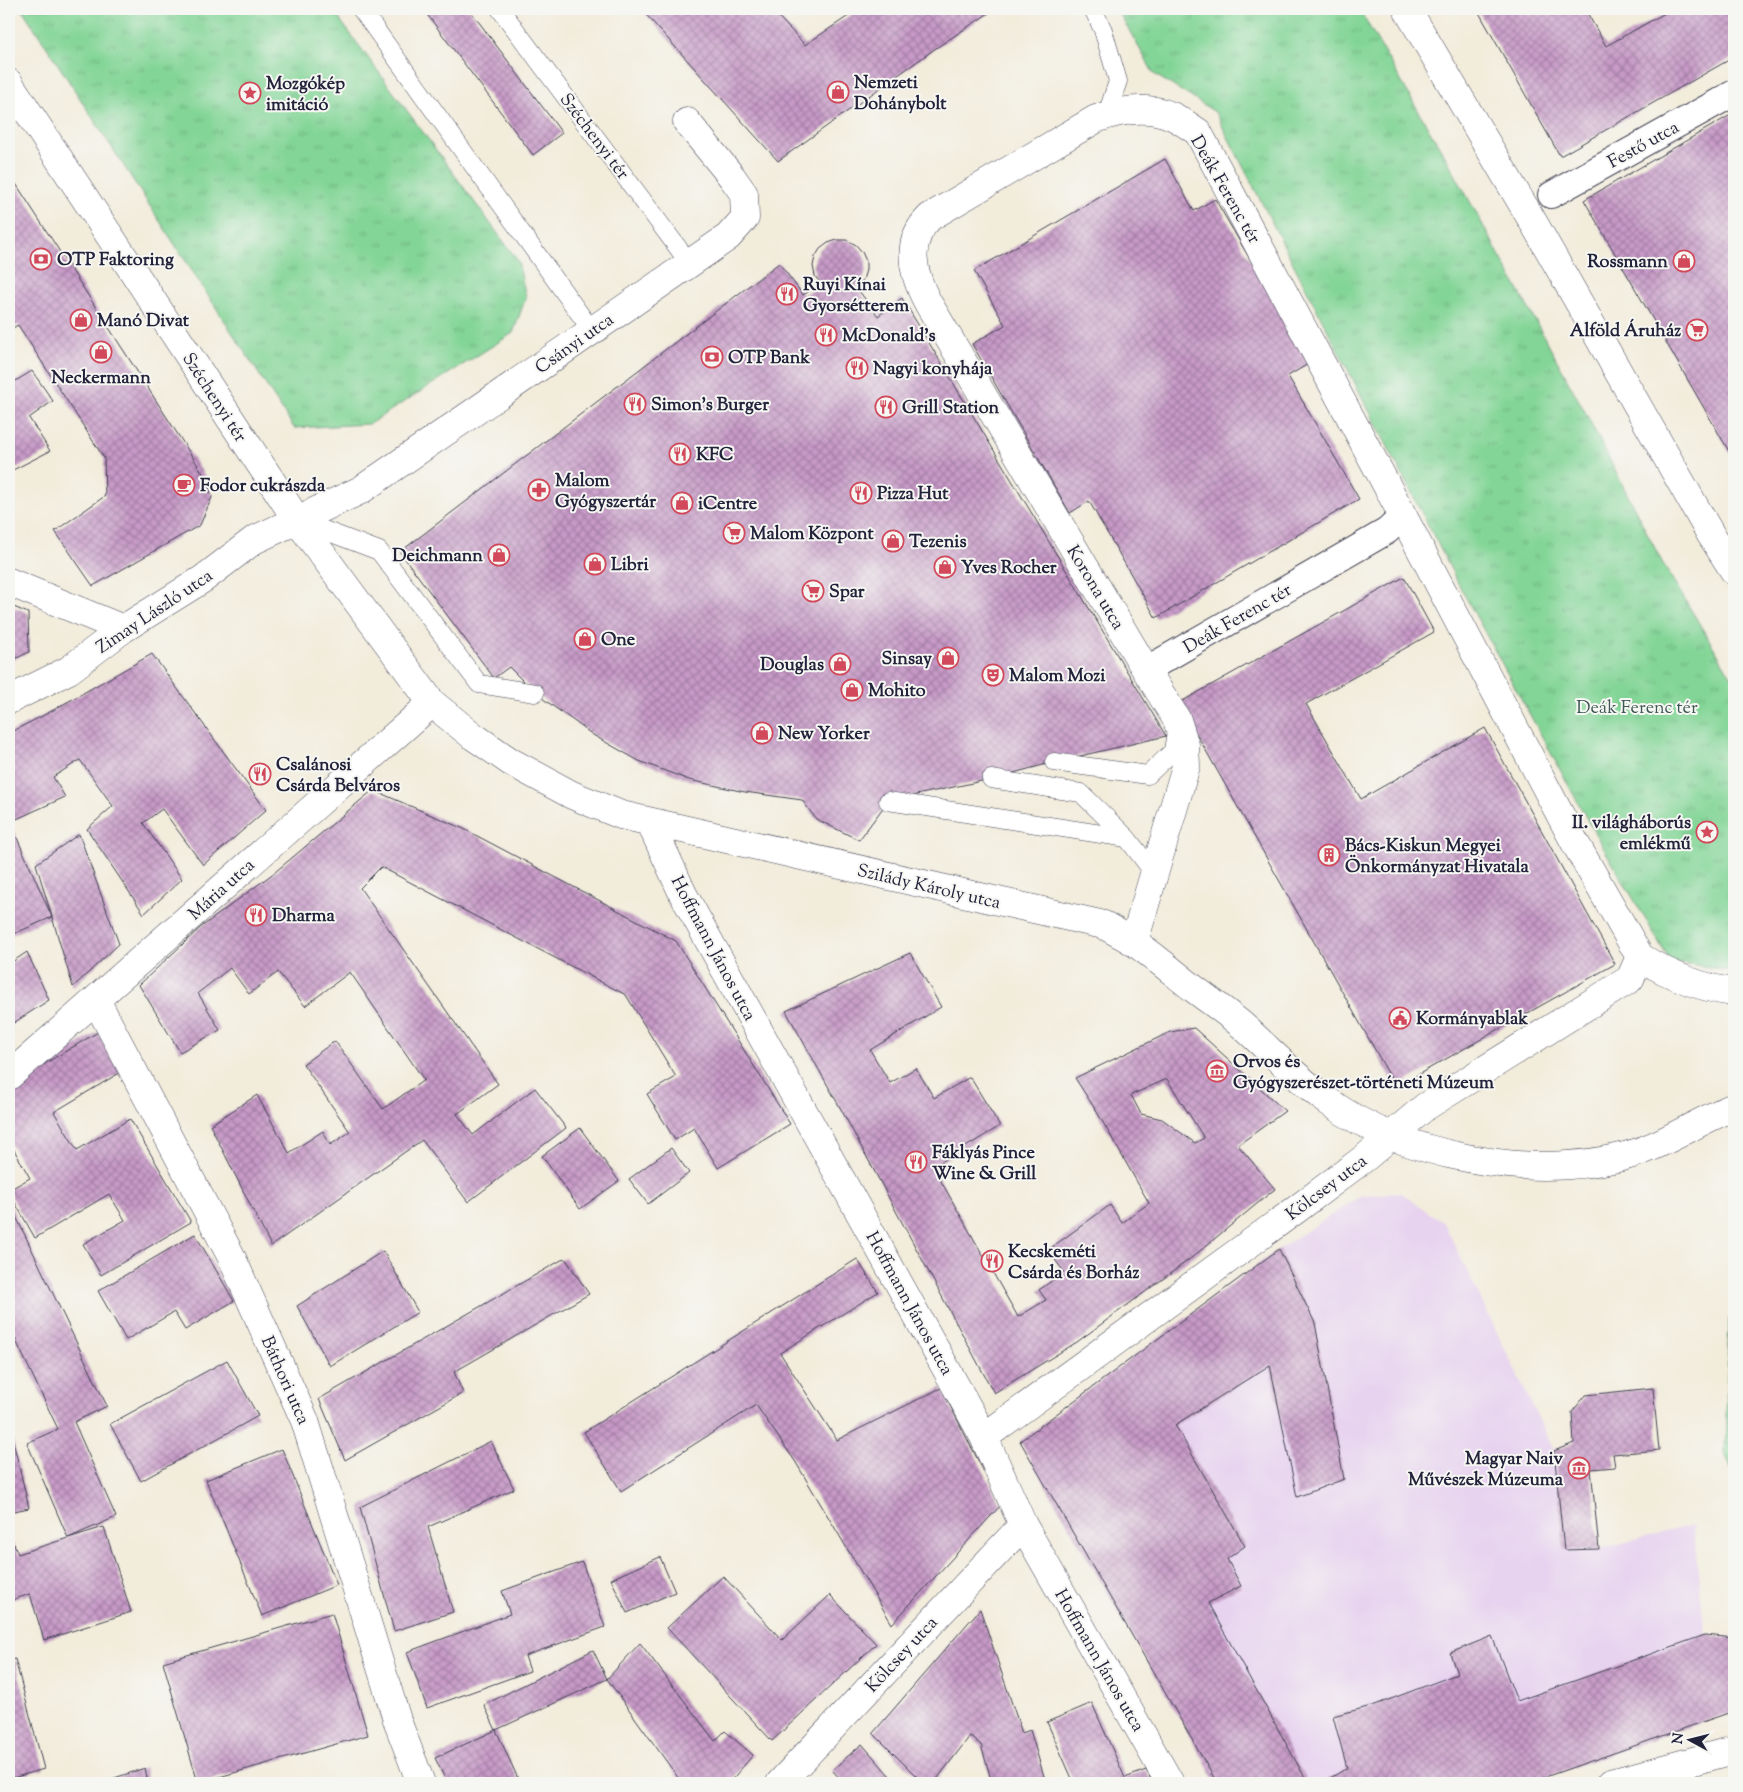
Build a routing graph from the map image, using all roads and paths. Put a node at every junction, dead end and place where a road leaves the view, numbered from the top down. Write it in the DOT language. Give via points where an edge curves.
graph roads {
  1 [pos="361,9"];
  2 [pos="500,9"];
  3 [pos="1093,9"];
  4 [pos="1407,9"];
  5 [pos="9,83"];
  6 [pos="1734,92"];
  7 [pos="1108,114"];
  8 [pos="687,122"];
  9 [pos="1551,196"];
  10 [pos="914,249"];
  11 [pos="690,264"];
  12 [pos="592,331"];
  13 [pos="1403,516"];
  14 [pos="297,520"];
  15 [pos="1734,571"];
  16 [pos="9,582"];
  17 [pos="123,629"];
  18 [pos="1146,670"];
  19 [pos="535,693"];
  20 [pos="9,700"];
  21 [pos="432,703"];
  22 [pos="1177,720"];
  23 [pos="1054,762"];
  24 [pos="991,779"];
  25 [pos="888,801"];
  26 [pos="650,822"];
  27 [pos="1128,838"];
  28 [pos="1154,873"];
  29 [pos="1134,942"];
  30 [pos="1640,957"];
  31 [pos="1734,992"];
  32 [pos="96,1000"];
  33 [pos="9,1076"];
  34 [pos="1729,1107"];
  35 [pos="1391,1136"];
  36 [pos="984,1437"];
  37 [pos="1022,1525"];
  38 [pos="1734,1750"];
  39 [pos="421,1783"];
  40 [pos="780,1783"];
  41 [pos="1170,1783"];
  42 [pos="1611,1783"];
  1 -- 12 [label="lane"];
  2 -- 11 [label="lane, Széchenyi tér"];
  3 -- 7 [label="lane" via="1118,81"];
  4 -- 15 [label="street"];
  5 -- 14 [label="street, Széchenyi tér"];
  6 -- 9 [label="street, Festő utca"];
  7 -- 10 [label="street, Deák Ferenc tér" via="930,218 916,236"];
  7 -- 13 [label="street, Deák Ferenc tér" via="1147,108 1172,116 1198,132"];
  8 -- 11 [label="street, Csányi utca" via="744,194 745,218 728,237"];
  10 -- 18 [label="street, Korona utca" via="916,275 928,303"];
  11 -- 12 [label="street, Csányi utca"];
  12 -- 14 [label="street, Csányi utca" via="361,490"];
  13 -- 18 [label="street, Deák Ferenc tér" via="1387,531"];
  13 -- 30 [label="street, Deák Ferenc tér" via="1574,841"];
  14 -- 17 [label="street, Zimay László utca" via="254,540 203,579"];
  14 -- 19 [label="lane" via="379,551 479,684"];
  14 -- 21 [label="street, Széchenyi tér"];
  16 -- 17 [label="street"];
  17 -- 20 [label="street, Zimay László utca" via="69,670"];
  18 -- 22 [label="street, Korona utca"];
  21 -- 26 [label="street, Szilády Károly utca" via="511,762 572,795 621,815"];
  21 -- 32 [label="street, Mária utca"];
  22 -- 23 [label="lane" via="1173,751 1148,775"];
  22 -- 28 [label="street, Korona utca" via="1185,745 1186,766"];
  24 -- 27 [label="lane" via="1080,793"];
  25 -- 27 [label="lane"];
  26 -- 29 [label="street, Szilády Károly utca" via="1104,925"];
  26 -- 36 [label="street, Hoffmann János utca" via="683,894"];
  27 -- 28 [label="lane"];
  28 -- 29 [label="street, Korona utca"];
  29 -- 35 [label="street, Szilády Károly utca" via="1242,1026 1327,1101 1351,1117"];
  30 -- 31 [label="street, Deák Ferenc tér" via="1690,982"];
  30 -- 35 [label="street" via="1630,979 1425,1107"];
  32 -- 33 [label="street, Mária utca"];
  32 -- 39 [label="street, Báthori utca" via="231,1256 306,1421 396,1714"];
  34 -- 35 [label="street" via="1650,1149 1587,1164 1546,1166 1478,1160"];
  35 -- 36 [label="street, Kölcsey utca" via="1297,1209"];
  36 -- 37 [label="street, Hoffmann János utca"];
  37 -- 40 [label="street, Kölcsey utca"];
  37 -- 41 [label="street, Hoffmann János utca"];
  38 -- 42 [label="street"];
}
